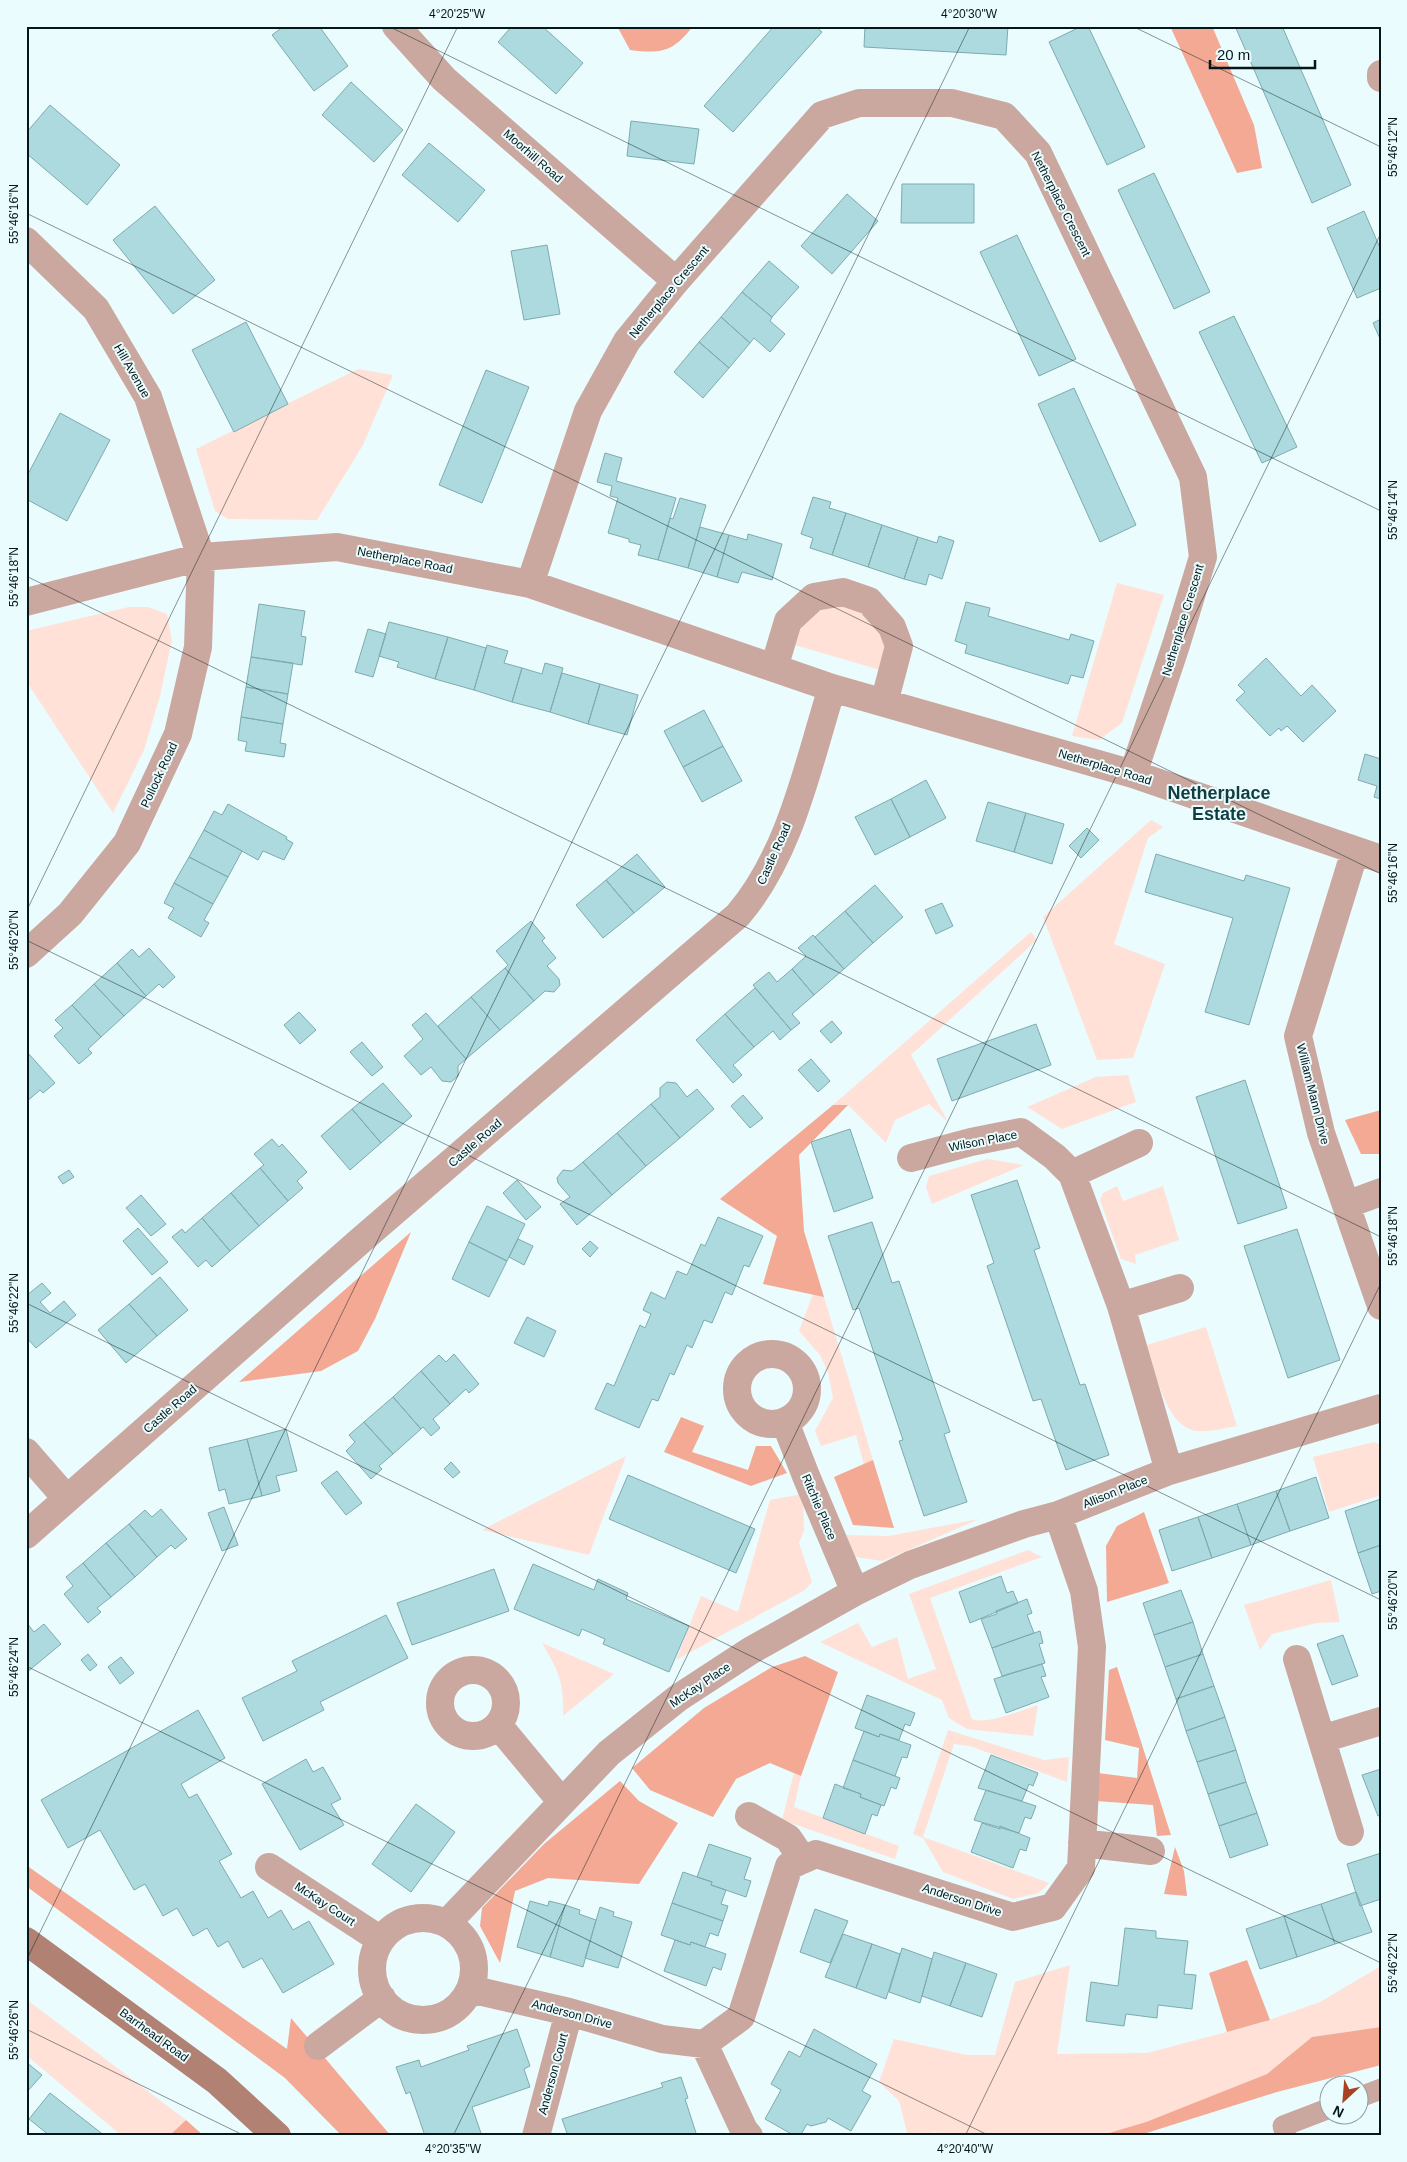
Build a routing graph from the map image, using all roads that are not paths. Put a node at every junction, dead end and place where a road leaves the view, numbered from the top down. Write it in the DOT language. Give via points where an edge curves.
graph roads {
  1 [pos="396,26"];
  2 [pos="1381,74"];
  3 [pos="1381,78"];
  4 [pos="26,242"];
  5 [pos="676,281"];
  6 [pos="201,556"];
  7 [pos="530,584"];
  8 [pos="26,602"];
  9 [pos="774,668"];
  10 [pos="832,688"];
  11 [pos="884,703"];
  12 [pos="1132,774"];
  13 [pos="1355,851"];
  14 [pos="1381,858"];
  15 [pos="26,954"];
  16 [pos="1139,1143"];
  17 [pos="911,1158"];
  18 [pos="1072,1174"];
  19 [pos="1381,1192"];
  20 [pos="1346,1205"];
  21 [pos="1180,1288"];
  22 [pos="1121,1306"];
  23 [pos="1381,1306"];
  24 [pos="1381,1408"];
  25 [pos="785,1422"];
  26 [pos="26,1452"];
  27 [pos="1169,1471"];
  28 [pos="67,1499"];
  29 [pos="1058,1515"];
  30 [pos="26,1534"];
  31 [pos="856,1592"];
  32 [pos="1297,1659"];
  33 [pos="1381,1721"];
  34 [pos="498,1725"];
  35 [pos="1322,1739"];
  36 [pos="561,1801"];
  37 [pos="750,1816"];
  38 [pos="1350,1832"];
  39 [pos="1082,1844"];
  40 [pos="1151,1851"];
  41 [pos="803,1860"];
  42 [pos="269,1867"];
  43 [pos="446,1923"];
  44 [pos="381,1940"];
  45 [pos="26,1941"];
  46 [pos="470,1989"];
  47 [pos="382,1998"];
  48 [pos="569,2012"];
  49 [pos="704,2044"];
  50 [pos="318,2046"];
  51 [pos="1320,2112"];
  52 [pos="277,2136"];
  53 [pos="536,2136"];
  54 [pos="749,2136"];
  55 [pos="1286,2136"];
  1 -- 5 [label="street, Moorhill Road" via="444,79"];
  2 -- 3 [label="street"];
  4 -- 6 [label="street, Hill Avenue" via="96,309 148,397"];
  5 -- 7 [label="street, Netherplace Crescent" via="627,342 588,411"];
  5 -- 12 [label="street, Netherplace Crescent" via="822,115 859,103 952,103 1004,116 1038,153 1193,477 1202,557"];
  6 -- 7 [label="street, Netherplace Road" via="337,547"];
  6 -- 8 [label="street, Netherplace Road"];
  6 -- 15 [label="street, Pollock Road" via="198,647 178,734 127,843 70,914"];
  7 -- 9 [label="street, Netherplace Road"];
  9 -- 10 [label="street, Netherplace Road"];
  9 -- 11 [label="street" via="788,621 814,597 843,592 869,601 892,627 899,646"];
  10 -- 11 [label="street, Netherplace Road"];
  10 -- 28 [label="street, Castle Road" via="801,787 771,865 756,893 738,915"];
  11 -- 12 [label="street, Netherplace Road"];
  12 -- 13 [label="street, Netherplace Road"];
  13 -- 14 [label="street, Netherplace Road"];
  13 -- 20 [label="street, William Mann Drive" via="1298,1036 1321,1133"];
  16 -- 18 [label="street"];
  17 -- 18 [label="street, Wilson Place" via="1021,1132"];
  18 -- 22 [label="street, Wilson Place"];
  19 -- 20 [label="street"];
  20 -- 23 [label="street, William Mann Drive"];
  21 -- 22 [label="street"];
  22 -- 27 [label="street, Wilson Place"];
  24 -- 27 [label="street, Allison Place"];
  25 -- 31 [label="street, Ritchie Place"];
  26 -- 28 [label="street"];
  27 -- 29 [label="street, Allison Place"];
  28 -- 30 [label="street, Castle Road"];
  29 -- 31 [label="street, Allison Place" via="910,1565"];
  29 -- 39 [label="street, Anderson Drive" via="1084,1591 1092,1647"];
  31 -- 36 [label="street, McKay Place" via="750,1651 678,1698 609,1753"];
  32 -- 35 [label="street"];
  33 -- 35 [label="street"];
  34 -- 36 [label="street"];
  35 -- 38 [label="street"];
  36 -- 43 [label="street, McKay Place"];
  37 -- 41 [label="street" via="788,1838"];
  39 -- 40 [label="street"];
  39 -- 41 [label="street, Anderson Drive" via="1081,1868 1053,1907 1013,1917 816,1854"];
  41 -- 49 [label="street" via="789,1866 741,2017"];
  42 -- 44 [label="street, McKay Court"];
  43 -- 44 [label="street" via="418,1918 391,1929"];
  43 -- 46 [label="street" via="459,1932 468,1945 474,1967"];
  44 -- 47 [label="street" via="374,1954 372,1969"];
  45 -- 52 [label="street, Barrhead Road" via="217,2081"];
  46 -- 47 [label="street" via="450,2012 428,2019 406,2017"];
  46 -- 48 [label="street, Anderson Drive"];
  47 -- 50 [label="street"];
  48 -- 49 [label="street, Anderson Drive" via="662,2039"];
  48 -- 53 [label="street, Anderson Court"];
  49 -- 54 [label="street"];
  51 -- 55 [label="lane" via="1283,2126"];
}
